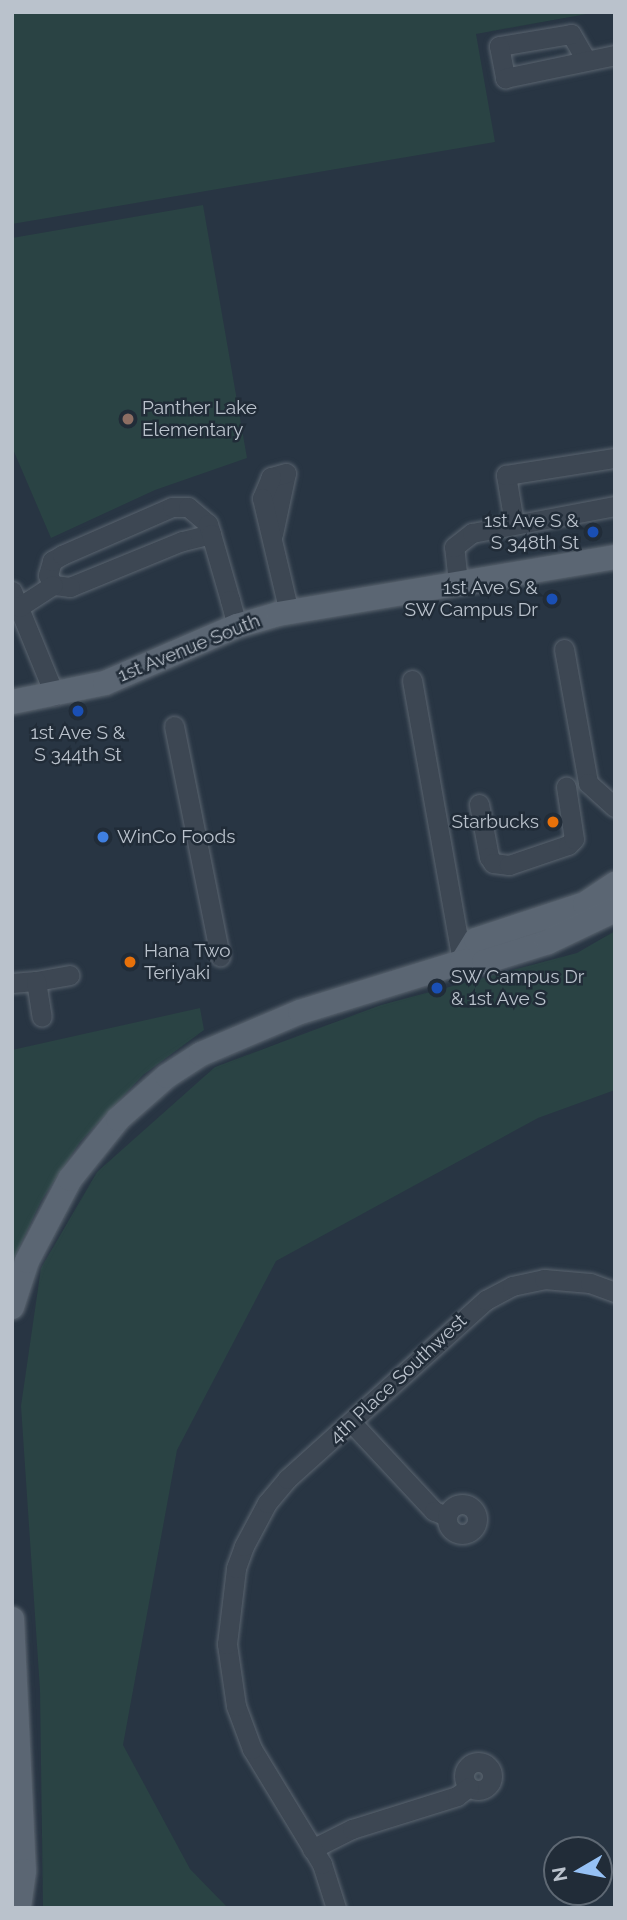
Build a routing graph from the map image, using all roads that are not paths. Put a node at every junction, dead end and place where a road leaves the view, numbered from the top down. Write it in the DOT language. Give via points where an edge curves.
graph roads {
  1 [pos="615,55"];
  2 [pos="586,60"];
  3 [pos="615,458"];
  4 [pos="615,506"];
  5 [pos="514,523"];
  6 [pos="211,534"];
  7 [pos="273,534"];
  8 [pos="615,557"];
  9 [pos="458,583"];
  10 [pos="53,585"];
  11 [pos="15,599"];
  12 [pos="289,612"];
  13 [pos="237,626"];
  14 [pos="564,649"];
  15 [pos="412,680"];
  16 [pos="55,696"];
  17 [pos="12,702"];
  18 [pos="174,726"];
  19 [pos="566,787"];
  20 [pos="479,804"];
  21 [pos="615,807"];
  22 [pos="615,884"];
  23 [pos="615,909"];
  24 [pos="220,956"];
  25 [pos="462,962"];
  26 [pos="69,975"];
  27 [pos="36,981"];
  28 [pos="12,983"];
  29 [pos="42,1017"];
  30 [pos="615,1292"];
  31 [pos="12,1307"];
  32 [pos="352,1423"];
  33 [pos="447,1516"];
  34 [pos="13,1635"];
  35 [pos="469,1787"];
  36 [pos="17,1799"];
  37 [pos="312,1849"];
  38 [pos="19,1908"];
  39 [pos="336,1908"];
  1 -- 2 [label="street"];
  3 -- 5 [label="street" via="506,475"];
  4 -- 5 [label="street"];
  5 -- 9 [label="street" via="472,533 457,542"];
  6 -- 10 [label="street" via="181,541 71,587"];
  6 -- 10 [label="street" via="197,511 172,507 55,558 48,570"];
  6 -- 13 [label="street"];
  7 -- 12 [label="street"];
  8 -- 9 [label="main road, 1st Avenue South"];
  9 -- 12 [label="main road, 1st Avenue South"];
  10 -- 11 [label="street"];
  11 -- 16 [label="street"];
  12 -- 13 [label="main road, 1st Avenue South"];
  13 -- 16 [label="main road, 1st Avenue South" via="129,674"];
  14 -- 21 [label="street" via="588,783"];
  15 -- 25 [label="street"];
  16 -- 17 [label="main road, 1st Avenue South"];
  18 -- 24 [label="street"];
  19 -- 20 [label="street" via="574,839 509,865 494,863 489,857"];
  22 -- 25 [label="main road" via="585,904 476,940"];
  23 -- 25 [label="main road" via="548,942 484,962"];
  25 -- 31 [label="main road" via="370,988 245,1033 167,1076 118,1119 70,1178 27,1261"];
  26 -- 27 [label="street"];
  27 -- 28 [label="street"];
  27 -- 29 [label="street"];
  30 -- 32 [label="street, 4th Place Southwest" via="559,1279 504,1290 460,1321"];
  32 -- 33 [label="street" via="434,1511"];
  32 -- 37 [label="street, 4th Place Southwest" via="267,1503 236,1568 227,1644 236,1706 252,1749"];
  34 -- 36 [label="main road"];
  35 -- 37 [label="street" via="457,1796 352,1829"];
  36 -- 38 [label="main road" via="24,1871"];
  37 -- 39 [label="street, 4th Place Southwest"];
}
